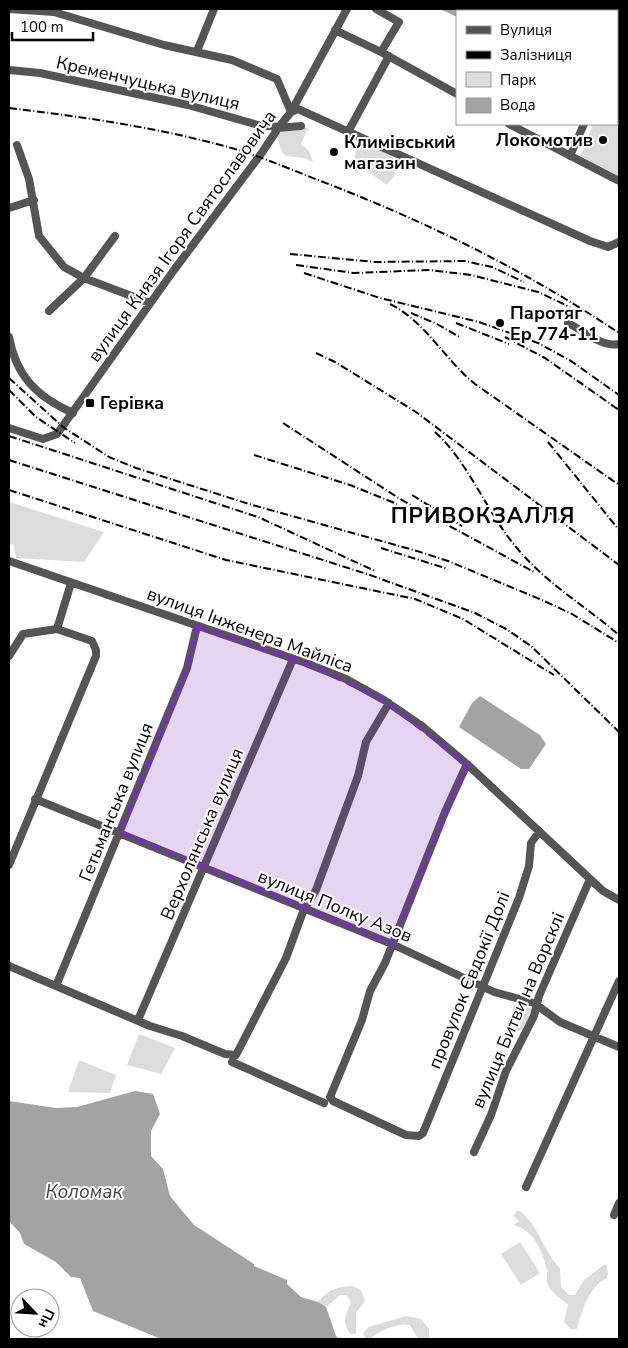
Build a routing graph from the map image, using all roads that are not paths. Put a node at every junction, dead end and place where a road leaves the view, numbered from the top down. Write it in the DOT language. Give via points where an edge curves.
graph roads {
  1 [pos="9,9"];
  2 [pos="214,9"];
  3 [pos="347,9"];
  4 [pos="376,9"];
  5 [pos="334,30"];
  6 [pos="197,51"];
  7 [pos="381,52"];
  8 [pos="389,56"];
  9 [pos="9,70"];
  10 [pos="456,93"];
  11 [pos="291,112"];
  12 [pos="511,125"];
  13 [pos="584,125"];
  14 [pos="301,126"];
  15 [pos="278,128"];
  16 [pos="348,132"];
  17 [pos="17,145"];
  18 [pos="570,156"];
  19 [pos="619,181"];
  20 [pos="34,200"];
  21 [pos="9,208"];
  22 [pos="115,236"];
  23 [pos="619,242"];
  24 [pos="84,278"];
  25 [pos="150,303"];
  26 [pos="49,311"];
  27 [pos="568,323"];
  28 [pos="9,337"];
  29 [pos="619,344"];
  30 [pos="73,413"];
  31 [pos="9,428"];
  32 [pos="9,561"];
  33 [pos="71,583"];
  34 [pos="197,626"];
  35 [pos="57,629"];
  36 [pos="9,656"];
  37 [pos="293,659"];
  38 [pos="389,703"];
  39 [pos="467,764"];
  40 [pos="35,799"];
  41 [pos="120,832"];
  42 [pos="539,832"];
  43 [pos="9,865"];
  44 [pos="204,868"];
  45 [pos="590,879"];
  46 [pos="619,900"];
  47 [pos="304,909"];
  48 [pos="392,944"];
  49 [pos="9,966"];
  50 [pos="619,981"];
  51 [pos="56,986"];
  52 [pos="482,986"];
  53 [pos="537,1007"];
  54 [pos="138,1020"];
  55 [pos="594,1036"];
  56 [pos="619,1048"];
  57 [pos="234,1059"];
  58 [pos="324,1104"];
  59 [pos="474,1152"];
  60 [pos="526,1187"];
  61 [pos="619,1203"];
  62 [pos="614,1215"];
  1 -- 6 [label="street" via="54,12 164,45"];
  2 -- 6 [label="street"];
  3 -- 5 [label="street"];
  4 -- 7 [label="street" via="399,22"];
  5 -- 7 [label="street"];
  5 -- 11 [label="street"];
  6 -- 11 [label="street" via="232,60 277,79"];
  7 -- 8 [label="street"];
  8 -- 10 [label="street"];
  8 -- 16 [label="street"];
  9 -- 15 [label="street, Кременчуцька вулиця" via="40,73"];
  11 -- 15 [label="street, вулиця Князя Ігоря Святославовича"];
  11 -- 16 [label="street, вулиця Князя Ігоря Святославовича" via="298,109"];
  12 -- 18 [label="street"];
  13 -- 18 [label="street"];
  14 -- 15 [label="street, Кременчуцька вулиця"];
  15 -- 25 [label="street, вулиця Князя Ігоря Святославовича"];
  16 -- 23 [label="street, вулиця Князя Ігоря Святославовича" via="590,241 608,247"];
  17 -- 20 [label="street"];
  18 -- 19 [label="street"];
  20 -- 21 [label="street"];
  20 -- 24 [label="street" via="39,236 64,267"];
  22 -- 24 [label="street"];
  24 -- 25 [label="street"];
  24 -- 26 [label="street"];
  25 -- 30 [label="street, вулиця Князя Ігоря Святославовича"];
  27 -- 29 [label="street" via="613,346"];
  28 -- 30 [label="street" via="13,358 23,377 56,406"];
  30 -- 31 [label="street, вулиця Князя Ігоря Святославовича" via="53,437 42,439"];
  32 -- 33 [label="street, вулиця Інженера Майліса"];
  33 -- 34 [label="street, вулиця Інженера Майліса"];
  33 -- 35 [label="street"];
  34 -- 37 [label="street, вулиця Інженера Майліса"];
  34 -- 41 [label="street, Гетьманська вулиця" via="188,668"];
  35 -- 36 [label="street" via="23,634"];
  35 -- 40 [label="street" via="92,641 96,656"];
  37 -- 38 [label="street, вулиця Інженера Майліса" via="346,679"];
  37 -- 44 [label="street, Верхолянська вулиця"];
  38 -- 39 [label="street, вулиця Інженера Майліса"];
  38 -- 47 [label="street" via="366,742 358,776 323,873"];
  39 -- 42 [label="street, вулиця Інженера Майліса"];
  39 -- 48 [label="street"];
  40 -- 41 [label="street, вулиця Полку Азов"];
  40 -- 43 [label="street"];
  41 -- 44 [label="street, вулиця Полку Азов"];
  41 -- 51 [label="street, Гетьманська вулиця"];
  42 -- 45 [label="street, вулиця Інженера Майліса"];
  42 -- 52 [label="street, провулок Євдокії Долі" via="532,843 519,898"];
  44 -- 47 [label="street, вулиця Полку Азов"];
  44 -- 54 [label="street, Верхолянська вулиця"];
  45 -- 46 [label="street, вулиця Інженера Майліса"];
  45 -- 53 [label="street, вулиця Битви на Ворсклі"];
  47 -- 48 [label="street, вулиця Полку Азов"];
  47 -- 57 [label="street" via="286,958"];
  48 -- 52 [label="street, вулиця Полку Азов"];
  48 -- 52 [label="street, провулок Євдокії Долі" via="370,991 362,1020 330,1097 341,1106 406,1135 419,1136 423,1133"];
  49 -- 51 [label="street"];
  50 -- 55 [label="street"];
  51 -- 54 [label="street"];
  52 -- 53 [label="street, вулиця Полку Азов" via="534,1003"];
  53 -- 55 [label="street, вулиця Полку Азов" via="560,1022"];
  53 -- 59 [label="street, вулиця Битви на Ворсклі" via="506,1072"];
  54 -- 57 [label="street"];
  55 -- 56 [label="street, вулиця Полку Азов"];
  55 -- 60 [label="street"];
  57 -- 58 [label="street"];
  61 -- 62 [label="street"];
}
